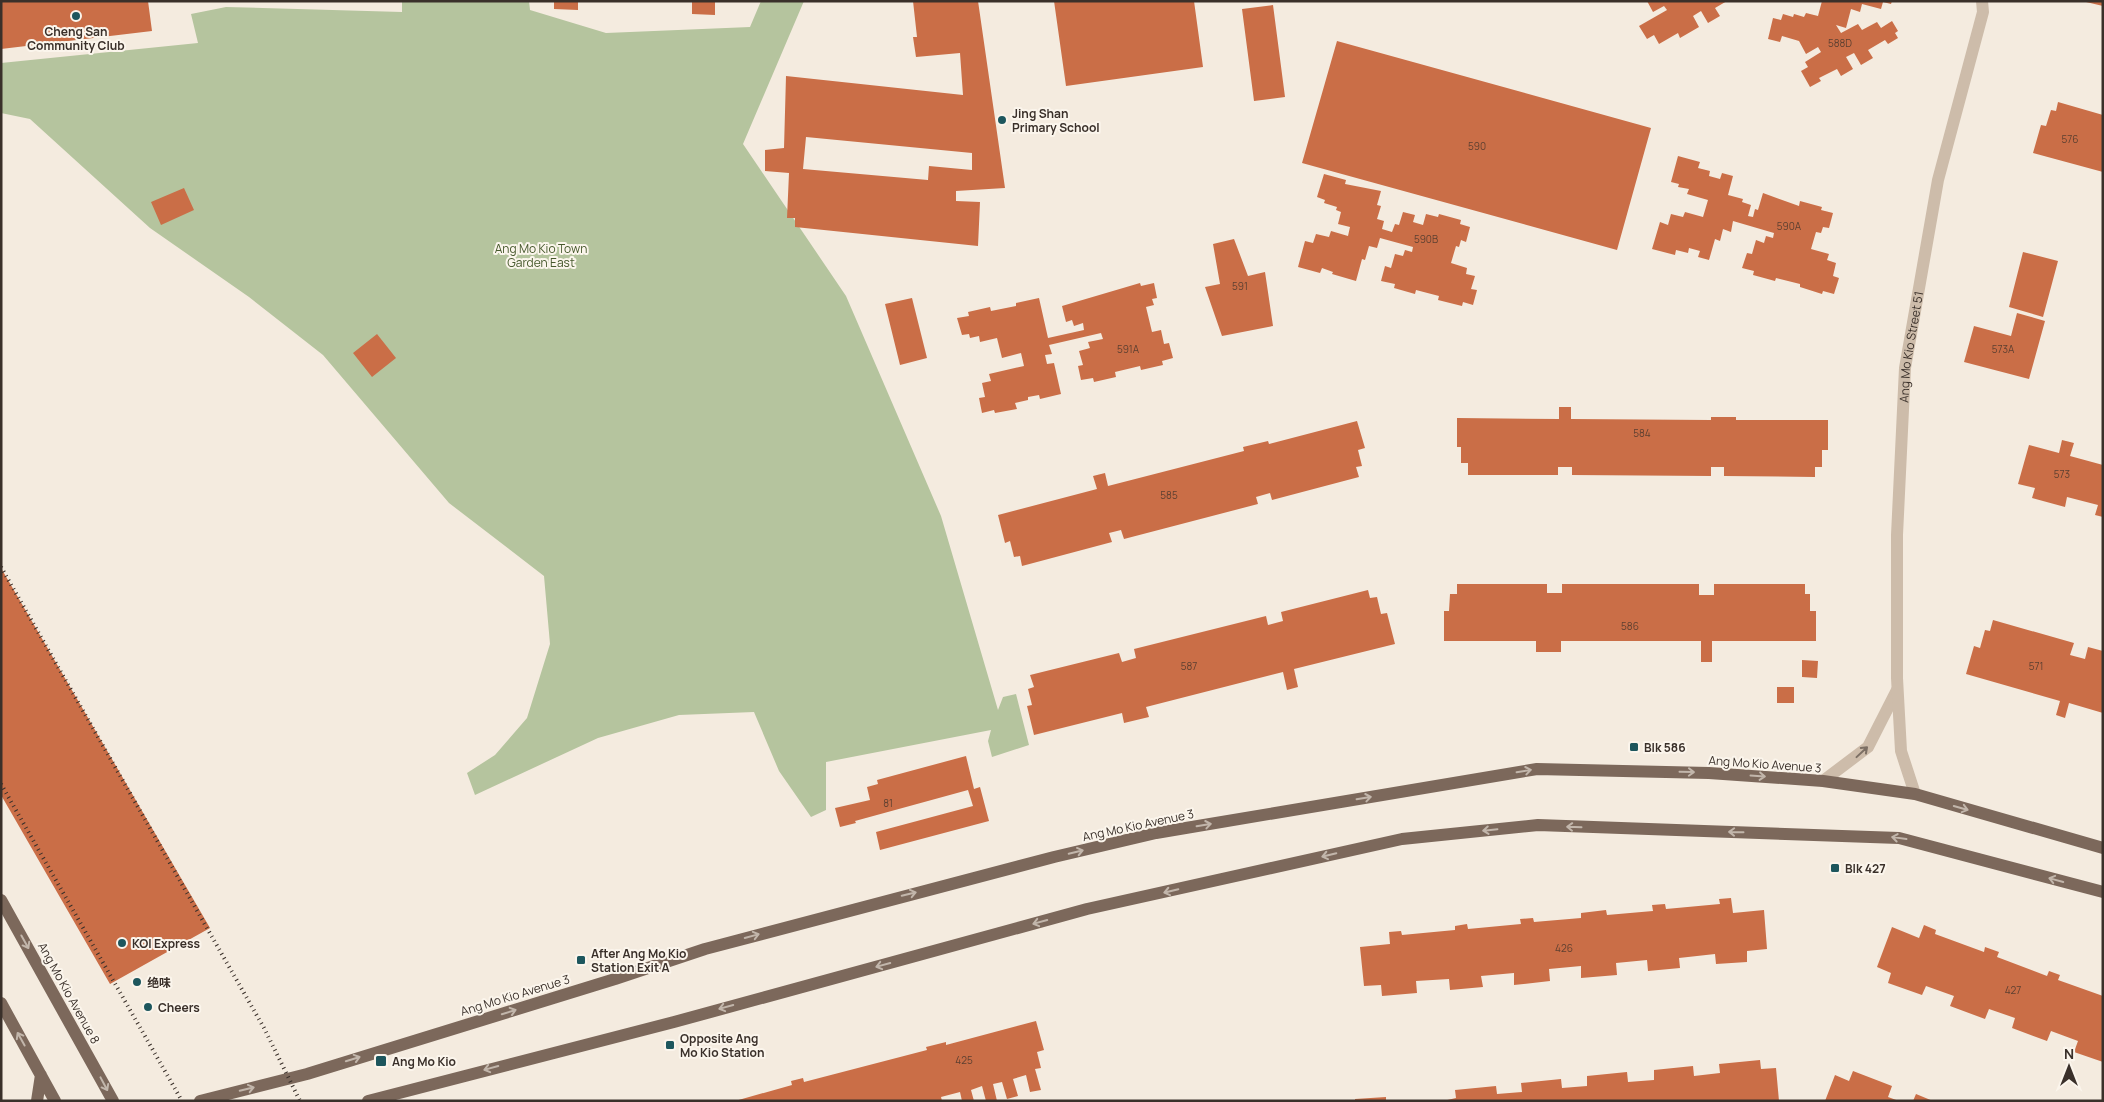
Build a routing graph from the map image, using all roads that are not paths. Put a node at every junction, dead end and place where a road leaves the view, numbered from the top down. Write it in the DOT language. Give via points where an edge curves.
graph roads {
  1 [pos="1992,1"];
  2 [pos="1982,7"];
  3 [pos="1897,690"];
  4 [pos="1823,781"];
  5 [pos="1914,794"];
  6 [pos="2103,848"];
  7 [pos="2103,892"];
  8 [pos="1,900"];
  9 [pos="1,1003"];
  10 [pos="41,1075"];
  11 [pos="37,1101"];
  12 [pos="55,1101"];
  13 [pos="113,1101"];
  14 [pos="200,1101"];
  15 [pos="368,1101"];
  1 -- 2 [label="street, Ang Mo Kio Street 51"];
  2 -- 3 [label="street, Ang Mo Kio Street 51" via="1938,180 1905,368 1896,535"];
  4 -- 3 [label="street, Ang Mo Kio Street 51, one-way" via="1868,747"];
  3 -- 5 [label="street, Ang Mo Kio Street 51" via="1901,751"];
  4 -- 5 [label="main road, Ang Mo Kio Avenue 3"];
  14 -- 4 [label="main road, Ang Mo Kio Avenue 3, one-way" via="307,1074 705,949 1156,833 1537,769 1709,773"];
  5 -- 6 [label="main road, Ang Mo Kio Avenue 3, one-way"];
  7 -- 15 [label="main road, one-way" via="1899,838 1538,826 1402,839 1087,909 674,1022"];
  8 -- 13 [label="main road, Ang Mo Kio Avenue 8, one-way"];
  10 -- 9 [label="main road, one-way"];
  10 -- 11 [label="main road"];
  10 -- 12 [label="main road"];
}
